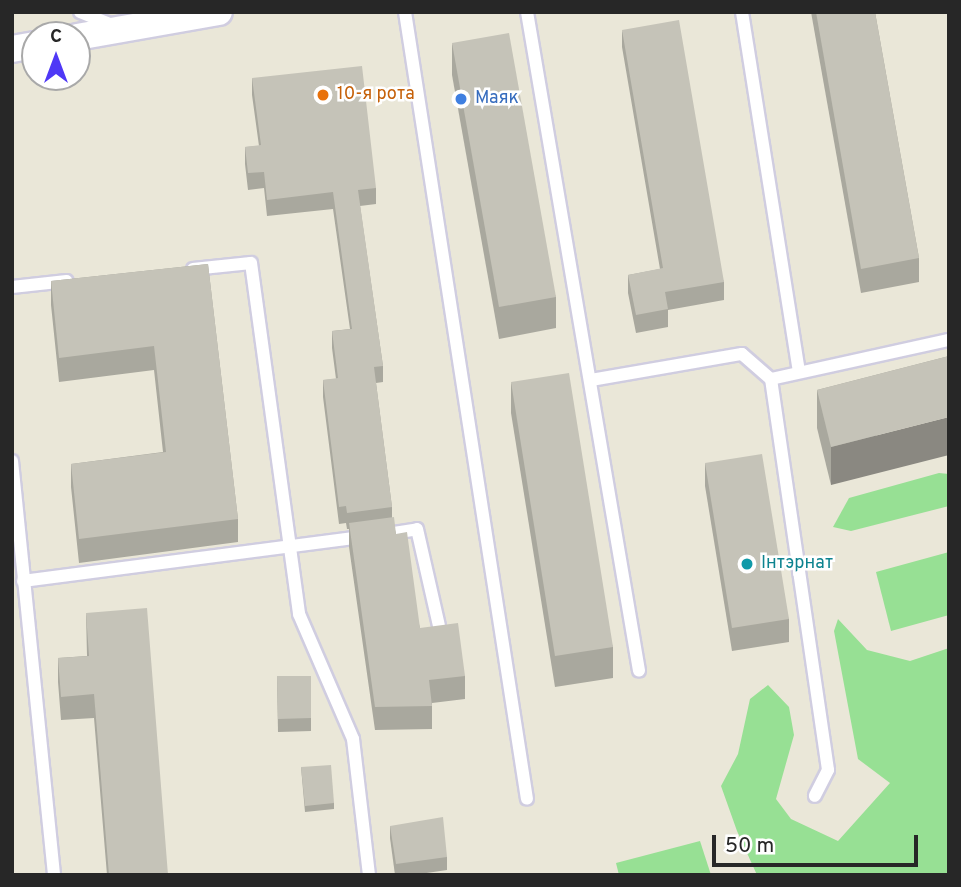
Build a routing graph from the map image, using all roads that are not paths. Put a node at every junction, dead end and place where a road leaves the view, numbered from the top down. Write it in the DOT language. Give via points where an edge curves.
graph roads {
  1 [pos="80,12"];
  2 [pos="219,12"];
  3 [pos="405,12"];
  4 [pos="527,12"];
  5 [pos="742,12"];
  6 [pos="122,29"];
  7 [pos="91,35"];
  8 [pos="172,271"];
  9 [pos="79,280"];
  10 [pos="12,287"];
  11 [pos="949,340"];
  12 [pos="799,372"];
  13 [pos="771,379"];
  14 [pos="591,380"];
  15 [pos="12,461"];
  16 [pos="290,548"];
  17 [pos="23,581"];
  18 [pos="439,626"];
  19 [pos="639,671"];
  20 [pos="815,796"];
  21 [pos="527,799"];
  22 [pos="54,875"];
  23 [pos="369,875"];
  1 -- 6 [label="lane"];
  2 -- 6 [label="street"];
  3 -- 21 [label="lane"];
  4 -- 14 [label="lane"];
  5 -- 12 [label="lane"];
  6 -- 7 [label="street"];
  8 -- 16 [label="lane" via="251,262"];
  9 -- 10 [label="lane"];
  11 -- 12 [label="lane"];
  12 -- 13 [label="lane"];
  13 -- 14 [label="lane" via="742,354"];
  13 -- 20 [label="lane" via="828,770"];
  14 -- 19 [label="lane"];
  15 -- 17 [label="lane"];
  16 -- 17 [label="lane"];
  16 -- 18 [label="lane" via="417,529"];
  16 -- 23 [label="lane" via="299,614 353,739"];
  17 -- 22 [label="lane"];
}
